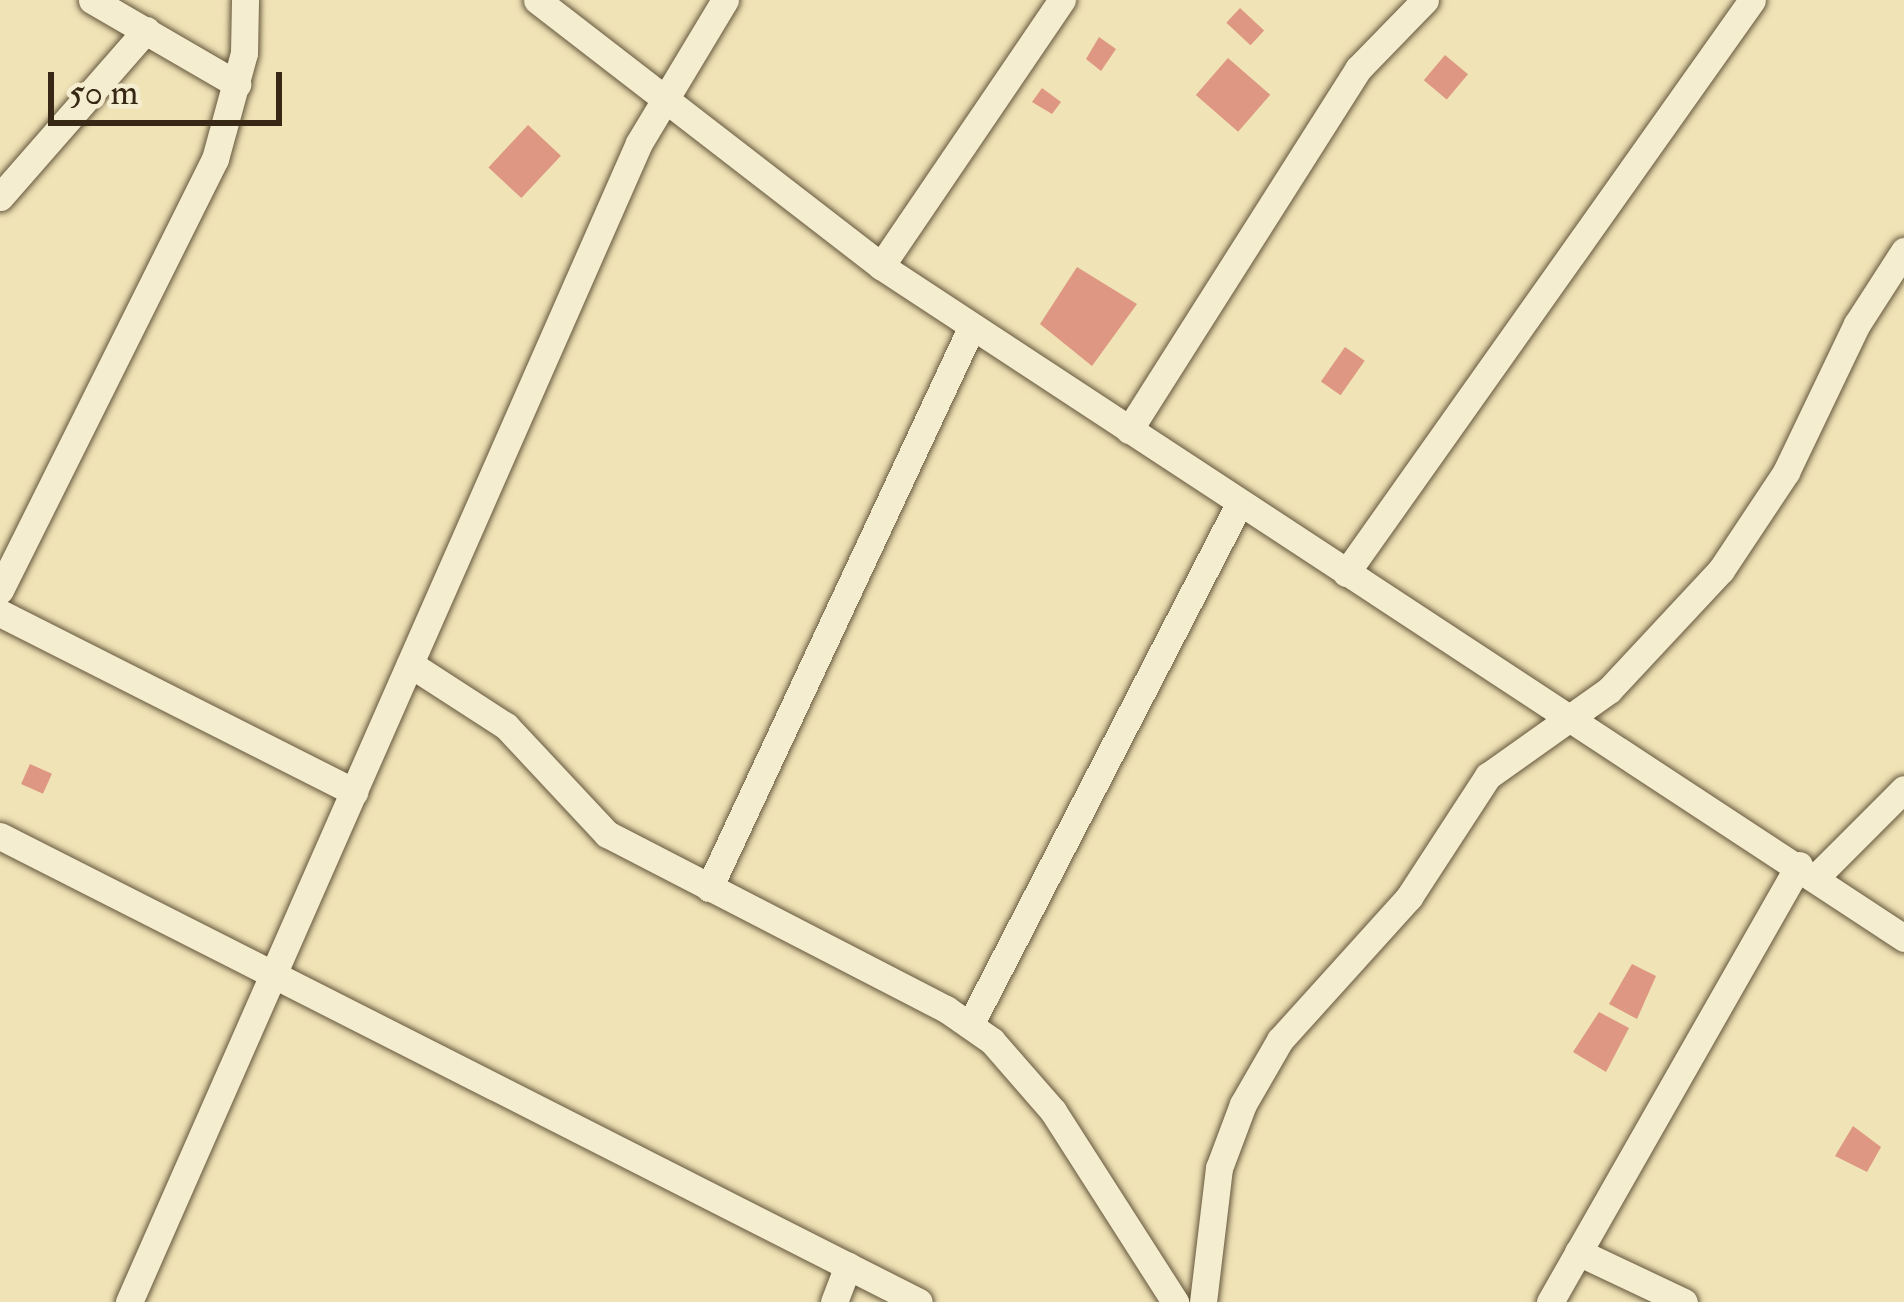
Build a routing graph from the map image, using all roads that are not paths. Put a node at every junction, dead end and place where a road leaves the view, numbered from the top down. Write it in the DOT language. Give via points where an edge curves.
graph roads {
  1 [pos="92,0"];
  2 [pos="245,0"];
  3 [pos="537,0"];
  4 [pos="725,0"];
  5 [pos="1062,0"];
  6 [pos="1425,0"];
  7 [pos="1752,0"];
  8 [pos="146,30"];
  9 [pos="237,84"];
  10 [pos="662,104"];
  11 [pos="0,197"];
  12 [pos="1904,251"];
  13 [pos="881,266"];
  14 [pos="972,326"];
  15 [pos="1129,430"];
  16 [pos="1239,504"];
  17 [pos="1346,573"];
  18 [pos="0,590"];
  19 [pos="0,613"];
  20 [pos="410,664"];
  21 [pos="1573,719"];
  22 [pos="1904,789"];
  23 [pos="354,793"];
  24 [pos="0,836"];
  25 [pos="1808,871"];
  26 [pos="709,888"];
  27 [pos="1904,938"];
  28 [pos="273,975"];
  29 [pos="970,1024"];
  30 [pos="1578,1252"];
  31 [pos="848,1266"];
  32 [pos="129,1302"];
  33 [pos="834,1302"];
  34 [pos="919,1302"];
  35 [pos="1175,1302"];
  36 [pos="1203,1302"];
  37 [pos="1550,1302"];
  38 [pos="1684,1302"];
  1 -- 8 [label="street"];
  2 -- 9 [label="street"];
  3 -- 10 [label="street"];
  4 -- 10 [label="street"];
  5 -- 13 [label="street"];
  6 -- 15 [label="street" via="1358,69"];
  7 -- 17 [label="street"];
  8 -- 9 [label="street"];
  8 -- 11 [label="street"];
  9 -- 18 [label="street" via="196,202"];
  10 -- 13 [label="street"];
  10 -- 20 [label="street"];
  12 -- 21 [label="street" via="1744,538 1684,615"];
  13 -- 14 [label="street"];
  14 -- 15 [label="street"];
  14 -- 26 [label="street"];
  15 -- 16 [label="street"];
  16 -- 17 [label="street"];
  16 -- 29 [label="street"];
  17 -- 21 [label="street"];
  19 -- 23 [label="street"];
  20 -- 23 [label="street"];
  20 -- 26 [label="street" via="506,726 607,834"];
  21 -- 25 [label="street"];
  21 -- 36 [label="street" via="1476,788 1409,897 1260,1071 1220,1168"];
  22 -- 25 [label="street"];
  23 -- 28 [label="street"];
  24 -- 28 [label="street"];
  25 -- 27 [label="street"];
  25 -- 30 [label="street"];
  26 -- 29 [label="street"];
  28 -- 31 [label="street"];
  28 -- 32 [label="street"];
  29 -- 35 [label="street" via="1053,1111"];
  30 -- 37 [label="street"];
  30 -- 38 [label="street"];
  31 -- 33 [label="street"];
  31 -- 34 [label="street"];
}
